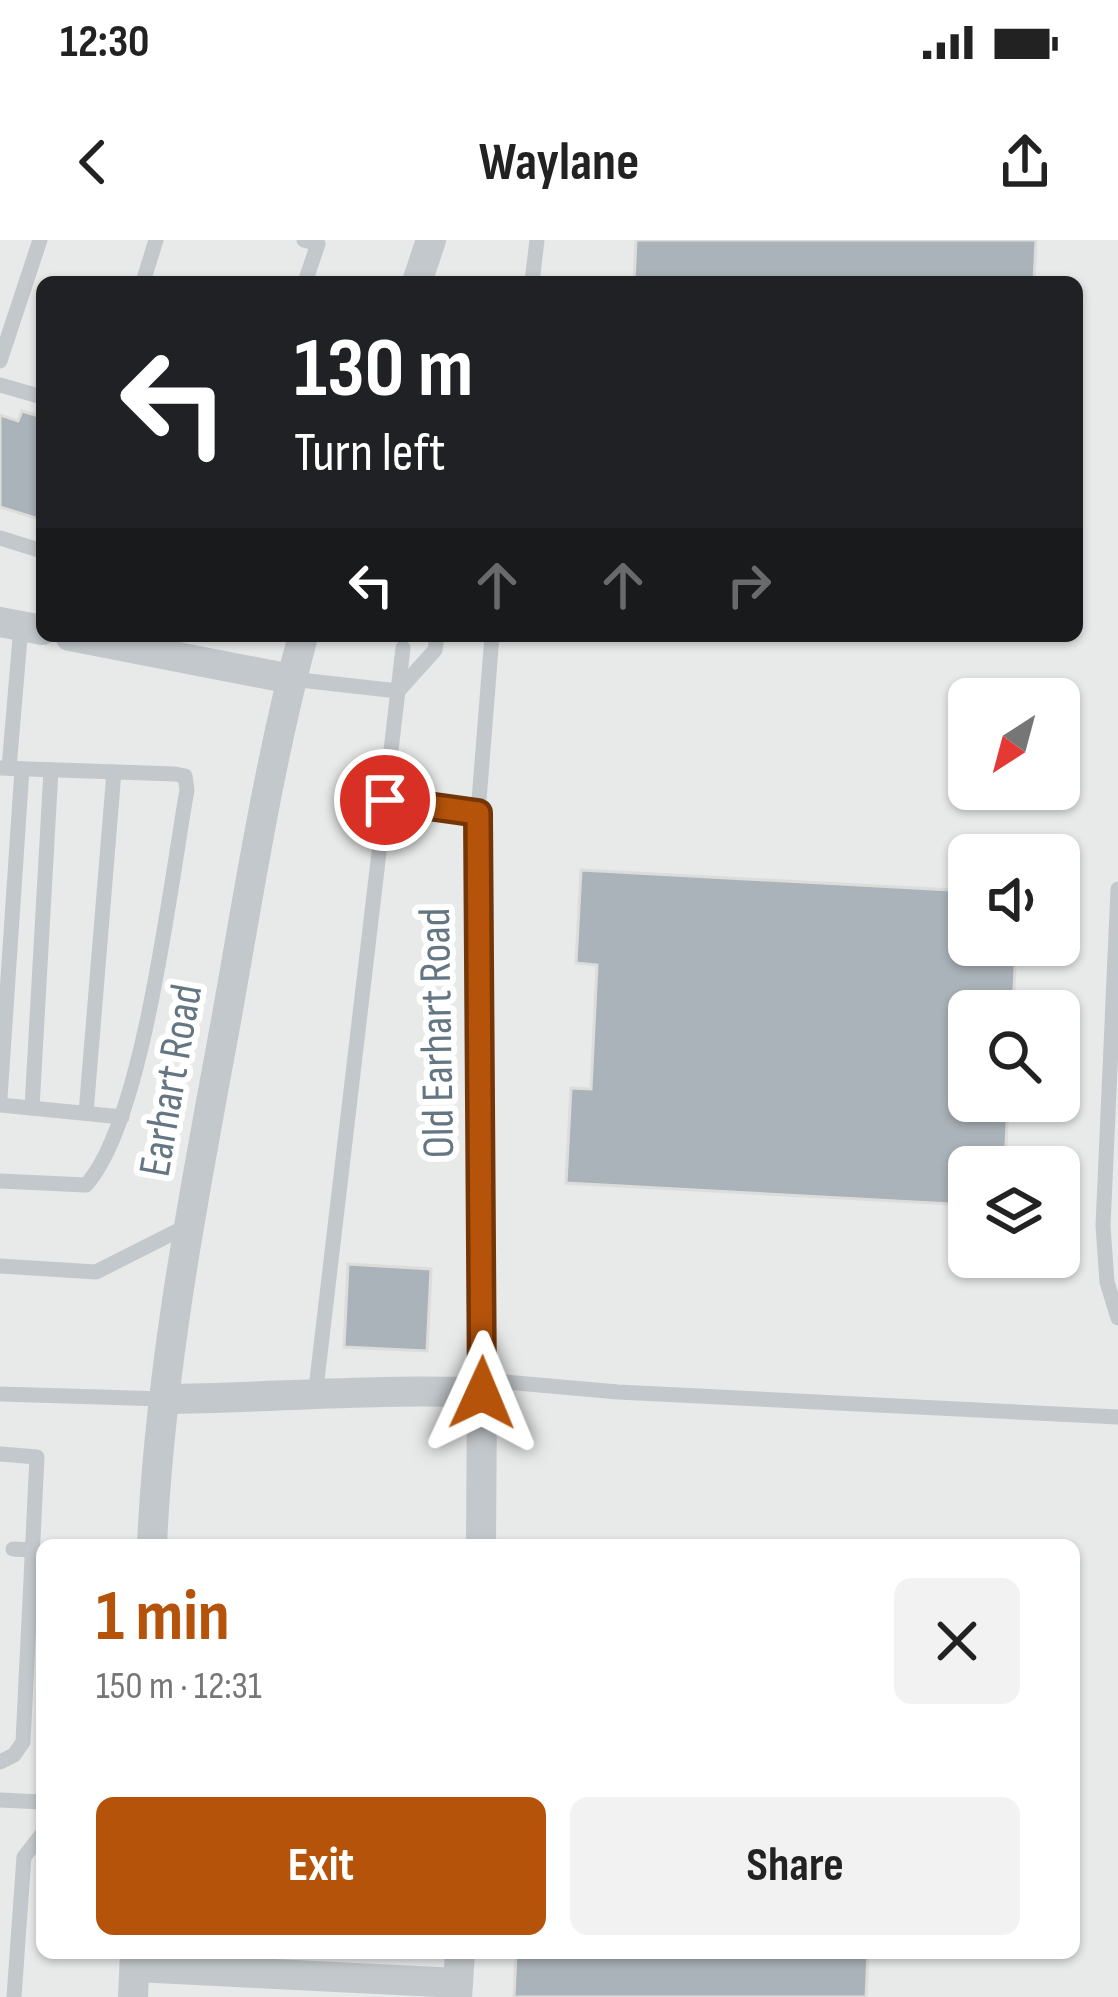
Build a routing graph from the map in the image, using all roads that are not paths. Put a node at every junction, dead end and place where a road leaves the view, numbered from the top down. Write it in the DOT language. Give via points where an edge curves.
graph roads {
  1 [pos="40,240"];
  2 [pos="156,240"];
  3 [pos="304,240"];
  4 [pos="431,240"];
  5 [pos="537,240"];
  6 [pos="145,276"];
  7 [pos="307,276"];
  8 [pos="419,276"];
  9 [pos="533,276"];
  10 [pos="0,361"];
  11 [pos="0,385"];
  12 [pos="36,395"];
  13 [pos="0,538"];
  14 [pos="36,548"];
  15 [pos="21,626"];
  16 [pos="128,642"];
  17 [pos="301,642"];
  18 [pos="436,642"];
  19 [pos="492,642"];
  20 [pos="177,647"];
  21 [pos="403,647"];
  22 [pos="292,679"];
  23 [pos="398,691"];
  24 [pos="10,768"];
  25 [pos="51,770"];
  26 [pos="114,772"];
  27 [pos="385,800"];
  28 [pos="478,813"];
  29 [pos="1118,890"];
  30 [pos="6,913"];
  31 [pos="0,1102"];
  32 [pos="32,1108"];
  33 [pos="86,1113"];
  34 [pos="122,1117"];
  35 [pos="0,1180"];
  36 [pos="189,1225"];
  37 [pos="0,1266"];
  38 [pos="1118,1318"];
  39 [pos="483,1387"];
  40 [pos="0,1394"];
  41 [pos="315,1396"];
  42 [pos="164,1399"];
  43 [pos="1118,1417"];
  44 [pos="1,1454"];
  45 [pos="15,1508"];
  46 [pos="35,1509"];
  47 [pos="152,1539"];
  48 [pos="481,1539"];
  49 [pos="13,1549"];
  50 [pos="33,1550"];
  51 [pos="0,1762"];
  52 [pos="0,1800"];
  53 [pos="36,1802"];
  54 [pos="36,1842"];
  55 [pos="8,1962"];
  56 [pos="135,1972"];
  57 [pos="458,1978"];
  58 [pos="10,1988"];
  1 -- 10 [label="lane"];
  2 -- 6 [label="lane"];
  3 -- 7 [label="lane" via="318,244"];
  4 -- 8 [label="street"];
  5 -- 9 [label="lane"];
  11 -- 12 [label="lane"];
  13 -- 14 [label="lane"];
  15 -- 24 [label="lane"];
  16 -- 20 [label="street"];
  17 -- 22 [label="street, Earhart Road"];
  18 -- 23 [label="lane"];
  19 -- 28 [label="lane, Old Earhart Road"];
  20 -- 22 [label="street"];
  21 -- 23 [label="lane"];
  22 -- 23 [label="lane"];
  22 -- 36 [label="street, Earhart Road"];
  23 -- 27 [label="lane"];
  24 -- 25 [label="lane"];
  24 -- 30 [label="lane"];
  25 -- 26 [label="lane"];
  25 -- 32 [label="lane"];
  26 -- 33 [label="lane"];
  26 -- 34 [label="lane" via="185,776 188,790"];
  27 -- 28 [label="lane"];
  27 -- 41 [label="lane"];
  28 -- 39 [label="lane, Old Earhart Road"];
  29 -- 38 [label="lane" via="1103,1226"];
  30 -- 31 [label="lane"];
  31 -- 32 [label="lane"];
  32 -- 33 [label="lane"];
  33 -- 34 [label="lane"];
  34 -- 35 [label="lane" via="86,1185"];
  36 -- 37 [label="lane" via="96,1272"];
  36 -- 42 [label="street, Earhart Road"];
  39 -- 41 [label="street"];
  39 -- 43 [label="lane"];
  39 -- 48 [label="street"];
  40 -- 42 [label="lane"];
  41 -- 42 [label="street"];
  42 -- 47 [label="street, Earhart Road"];
  44 -- 46 [label="lane" via="38,1457"];
  45 -- 46 [label="lane"];
  46 -- 50 [label="lane"];
  49 -- 50 [label="lane"];
  50 -- 51 [label="lane" via="23,1742"];
  52 -- 53 [label="lane"];
  54 -- 55 [label="lane" via="24,1857"];
  55 -- 58 [label="lane"];
  56 -- 57 [label="street"];
}
